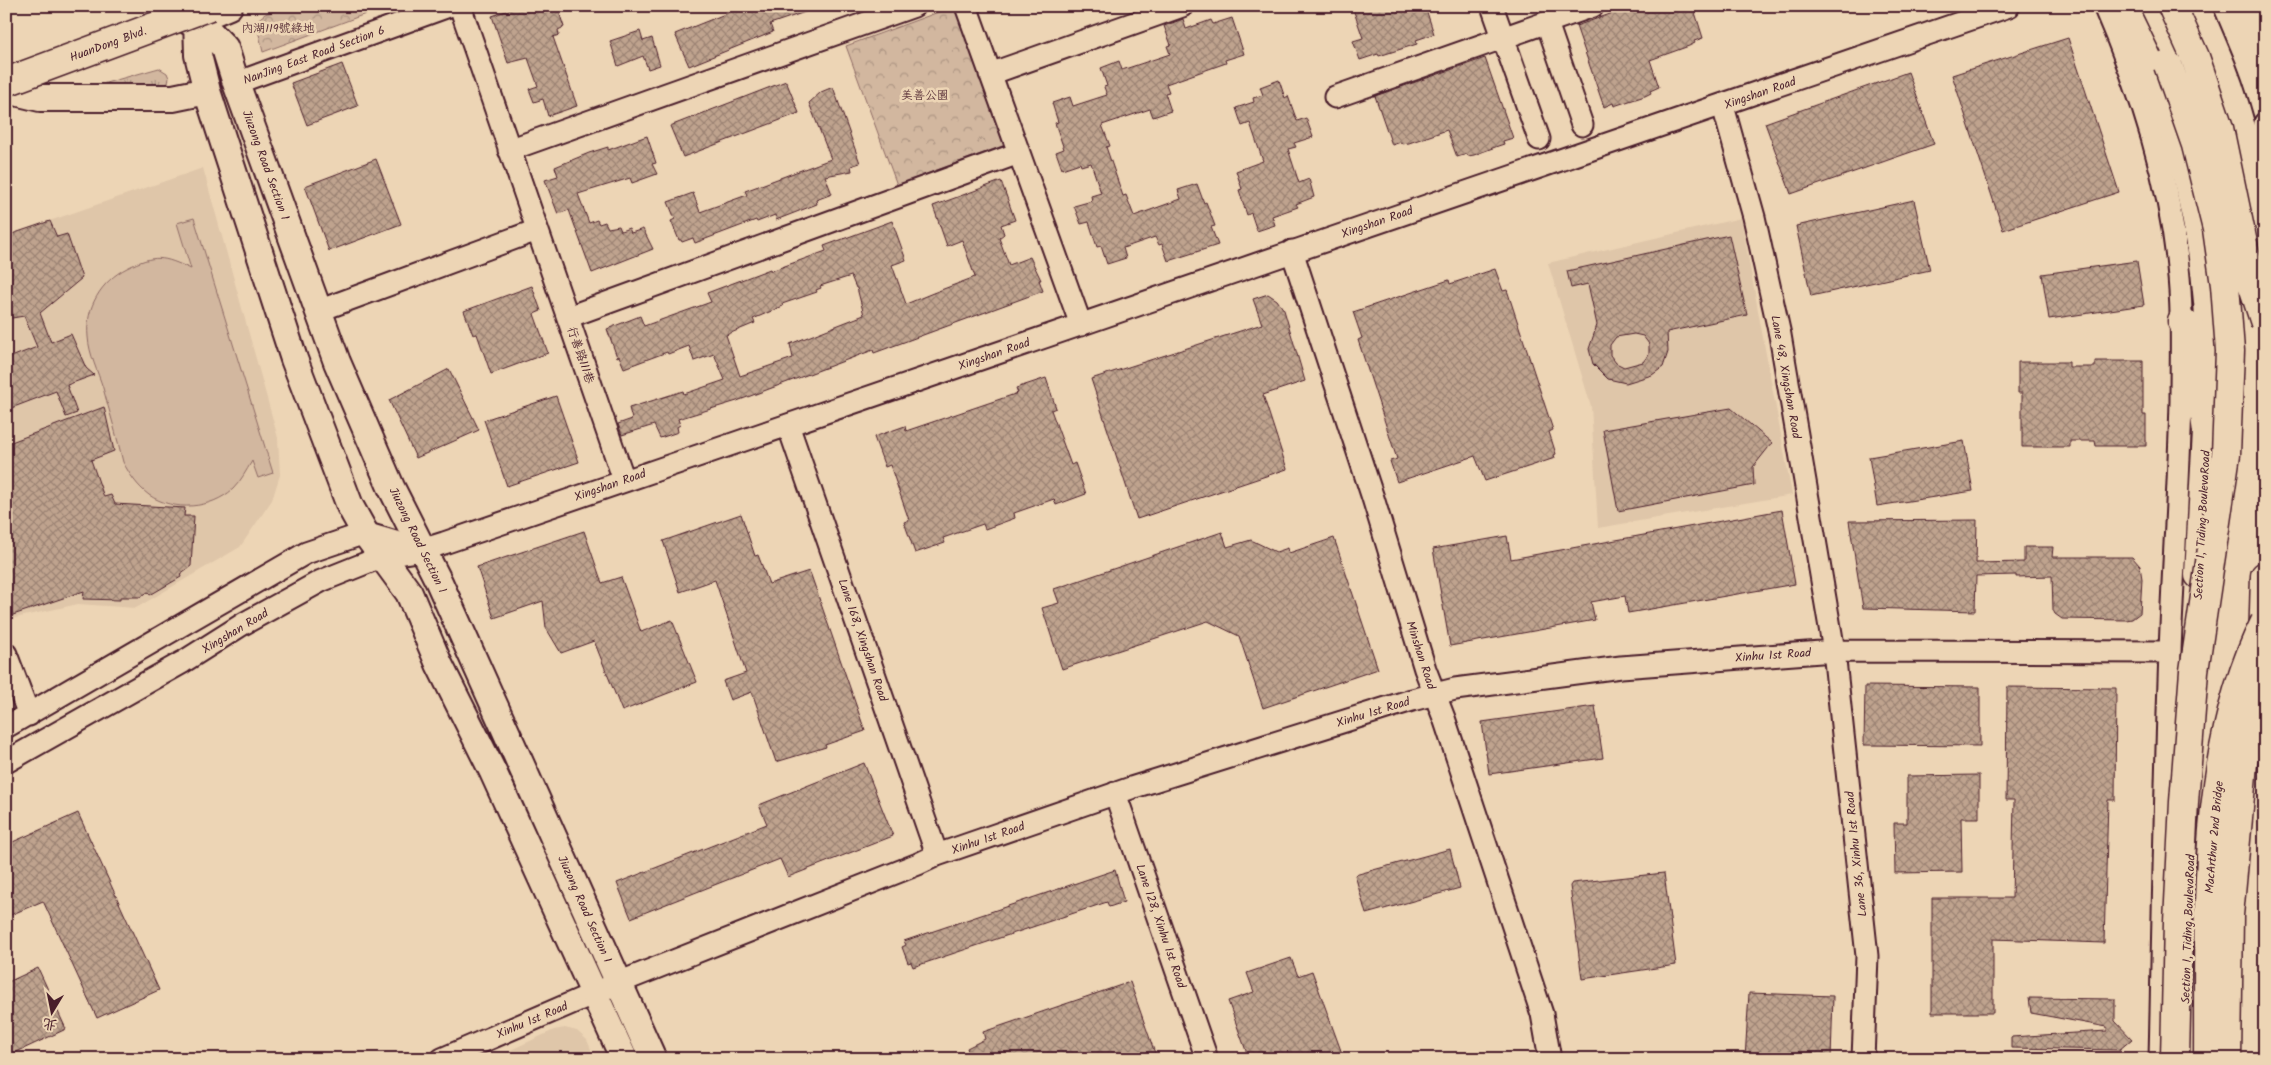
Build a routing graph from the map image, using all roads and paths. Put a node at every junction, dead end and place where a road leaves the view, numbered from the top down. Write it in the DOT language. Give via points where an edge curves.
graph roads {
  1 [pos="41,6"];
  2 [pos="93,6"];
  3 [pos="147,6"];
  4 [pos="228,6"];
  5 [pos="449,6"];
  6 [pos="460,6"];
  7 [pos="914,6"];
  8 [pos="966,6"];
  9 [pos="1182,6"];
  10 [pos="1492,6"];
  11 [pos="1594,6"];
  12 [pos="2009,6"];
  13 [pos="2104,6"];
  14 [pos="2118,6"];
  15 [pos="2122,6"];
  16 [pos="2140,6"];
  17 [pos="2172,6"];
  18 [pos="2197,6"];
  19 [pos="200,10"];
  20 [pos="6,19"];
  21 [pos="1547,23"];
  22 [pos="6,38"];
  23 [pos="1503,38"];
  24 [pos="6,60"];
  25 [pos="990,74"];
  26 [pos="236,83"];
  27 [pos="8,89"];
  28 [pos="207,91"];
  29 [pos="1335,97"];
  30 [pos="1723,106"];
  31 [pos="2148,121"];
  32 [pos="2265,123"];
  33 [pos="1582,125"];
  34 [pos="1539,139"];
  35 [pos="509,150"];
  36 [pos="1019,153"];
  37 [pos="2262,208"];
  38 [pos="537,230"];
  39 [pos="2200,245"];
  40 [pos="1292,251"];
  41 [pos="2265,257"];
  42 [pos="318,311"];
  43 [pos="568,317"];
  44 [pos="2182,321"];
  45 [pos="2265,323"];
  46 [pos="1081,325"];
  47 [pos="788,425"];
  48 [pos="2207,432"];
  49 [pos="624,480"];
  50 [pos="365,533"];
  51 [pos="422,550"];
  52 [pos="381,557"];
  53 [pos="2265,576"];
  54 [pos="2265,622"];
  55 [pos="1834,651"];
  56 [pos="2170,652"];
  57 [pos="6,654"];
  58 [pos="2265,676"];
  59 [pos="1434,693"];
  60 [pos="29,715"];
  61 [pos="6,727"];
  62 [pos="6,762"];
  63 [pos="1115,793"];
  64 [pos="937,855"];
  65 [pos="618,983"];
  66 [pos="593,993"];
  67 [pos="442,1059"];
  68 [pos="624,1059"];
  69 [pos="653,1059"];
  70 [pos="1207,1059"];
  71 [pos="1550,1059"];
  72 [pos="1863,1059"];
  73 [pos="2160,1059"];
  74 [pos="2175,1059"];
  75 [pos="2184,1059"];
  76 [pos="2208,1059"];
  77 [pos="2227,1059"];
  78 [pos="2249,1059"];
  1 -- 20 [label="main road"];
  2 -- 22 [label="highway"];
  3 -- 24 [label="highway"];
  4 -- 19 [label="main road"];
  5 -- 26 [label="street, NanJing East Road Section 6"];
  6 -- 35 [label="street, 行善路111巷"];
  7 -- 35 [label="street"];
  8 -- 25 [label="street"];
  9 -- 25 [label="street"];
  10 -- 23 [label="street"];
  11 -- 21 [label="street"];
  12 -- 30 [label="street, Xingshan Road"];
  13 -- 31 [label="street, Section 1, Tiding BoulevaRoad" via="2124,51"];
  14 -- 39 [label="main road, Section 1, Tiding BoulevaRoad" via="2164,102 2191,194"];
  15 -- 73 [label="highway" via="2156,78 2184,158 2204,240 2214,350 2209,461 2179,656 2162,923"];
  16 -- 74 [label="highway, bridge" via="2168,65 2196,145 2217,229 2230,351 2226,454 2194,671 2178,922"];
  17 -- 45 [label="highway, bridge" via="2220,128 2250,277"];
  18 -- 37 [label="main road" via="2223,67"];
  19 -- 26 [label="main road, Jiuzong Road Section 1" via="225,48"];
  19 -- 27 [label="highway, HuanDong Blvd., bridge"];
  19 -- 28 [label="main road" via="198,55"];
  21 -- 23 [label="street"];
  21 -- 33 [label="street"];
  23 -- 29 [label="street"];
  23 -- 34 [label="street"];
  25 -- 36 [label="street"];
  26 -- 42 [label="main road, Jiuzong Road Section 1"];
  27 -- 28 [label="main road" via="40,98 173,98"];
  28 -- 50 [label="main road" via="294,359 350,506"];
  30 -- 40 [label="street, Xingshan Road"];
  30 -- 55 [label="street, Lane 48, Xingshan Road" via="1754,216 1780,335"];
  31 -- 39 [label="main road" via="2162,135 2184,218"];
  31 -- 44 [label="street, Section 1, Tiding BoulevaRoad" via="2167,198 2178,265"];
  32 -- 37 [label="street"];
  35 -- 38 [label="street, 行善路111巷"];
  36 -- 43 [label="street"];
  36 -- 46 [label="street"];
  37 -- 39 [label="main road" via="2226,237"];
  37 -- 41 [label="main road"];
  38 -- 42 [label="street"];
  38 -- 43 [label="street, 行善路111巷"];
  39 -- 48 [label="main road, Section 1, Tiding BoulevaRoad" via="2208,293"];
  40 -- 46 [label="street, Xingshan Road"];
  40 -- 59 [label="street, Minshan Road"];
  42 -- 51 [label="main road, Jiuzong Road Section 1" via="362,420"];
  43 -- 49 [label="street, 行善路111巷"];
  44 -- 48 [label="highway" via="2194,333"];
  44 -- 56 [label="street, Section 1, Tiding BoulevaRoad"];
  46 -- 47 [label="street, Xingshan Road"];
  47 -- 49 [label="street, Xingshan Road"];
  47 -- 64 [label="street, Lane 168, Xingshan Road"];
  48 -- 75 [label="highway, Section 1, Tiding BoulevaRoad" via="2200,529"];
  49 -- 51 [label="street, Xingshan Road"];
  50 -- 51 [label="street"];
  50 -- 52 [label="main road"];
  50 -- 60 [label="street" via="306,553"];
  51 -- 52 [label="street, Xingshan Road"];
  51 -- 65 [label="main road, Jiuzong Road Section 1" via="440,582"];
  52 -- 62 [label="street, Xingshan Road" via="321,581"];
  52 -- 66 [label="main road" via="409,592 439,664"];
  53 -- 78 [label="highway"];
  54 -- 76 [label="highway, MacArthur 2nd Bridge, bridge" via="2230,711 2217,788 2209,907"];
  55 -- 56 [label="street, Xinhu 1st Road"];
  55 -- 59 [label="street, Xinhu 1st Road" via="1622,667"];
  55 -- 72 [label="street, Lane 36, Xinhu 1st Road" via="1867,956"];
  56 -- 73 [label="street, Section 1, Tiding BoulevaRoad"];
  57 -- 60 [label="street"];
  58 -- 77 [label="highway, MacArthur 2nd Bridge, bridge" via="2243,764 2229,915"];
  59 -- 63 [label="street, Xinhu 1st Road"];
  59 -- 71 [label="street, Minshan Road" via="1542,1014"];
  60 -- 61 [label="street"];
  63 -- 64 [label="street, Xinhu 1st Road"];
  63 -- 70 [label="street, Lane 128, Xinhu 1st Road"];
  64 -- 65 [label="street, Xinhu 1st Road"];
  65 -- 66 [label="street, Xinhu 1st Road"];
  65 -- 69 [label="main road, Jiuzong Road Section 1"];
  66 -- 67 [label="street, Xinhu 1st Road"];
  66 -- 68 [label="main road"];
}
